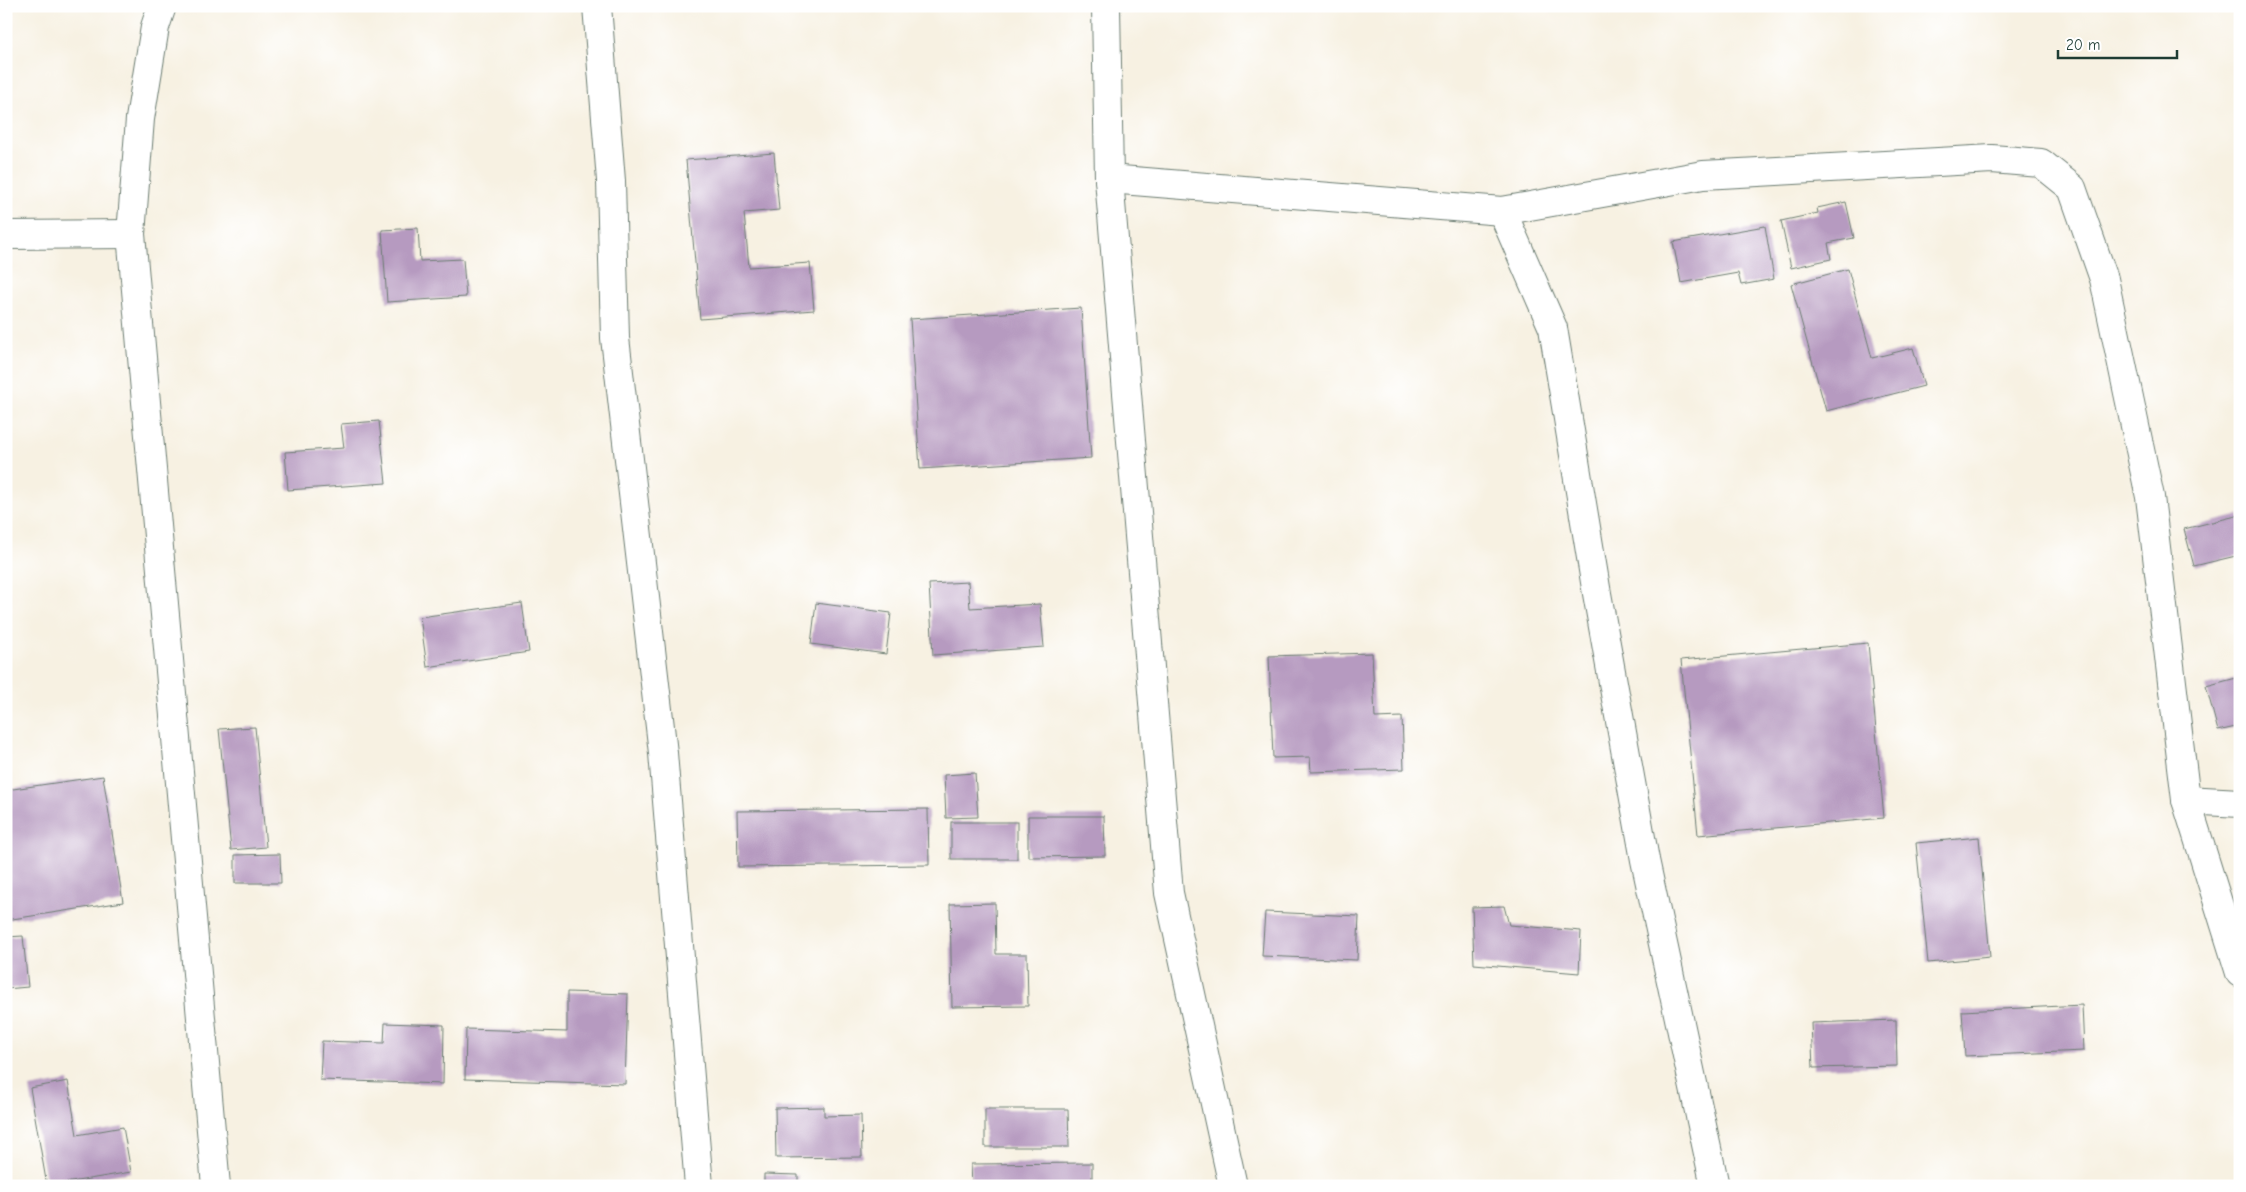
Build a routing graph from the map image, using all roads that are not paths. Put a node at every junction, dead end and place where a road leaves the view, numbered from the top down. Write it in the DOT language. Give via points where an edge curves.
graph roads {
  1 [pos="162,6"];
  2 [pos="597,6"];
  3 [pos="1106,6"];
  4 [pos="1109,178"];
  5 [pos="1502,211"];
  6 [pos="131,234"];
  7 [pos="6,235"];
  8 [pos="2186,800"];
  9 [pos="2240,803"];
  10 [pos="2240,973"];
  11 [pos="216,1186"];
  12 [pos="699,1186"];
  13 [pos="1233,1186"];
  14 [pos="1715,1186"];
  1 -- 6 [label="street" via="155,27 140,119"];
  2 -- 12 [label="street" via="611,181 615,338 663,753"];
  3 -- 4 [label="street"];
  4 -- 5 [label="street"];
  4 -- 13 [label="street" via="1169,892"];
  5 -- 8 [label="street" via="1703,175 1992,159 2041,163 2072,188 2104,279 2150,497"];
  5 -- 14 [label="street" via="1553,328 1645,860"];
  6 -- 7 [label="street"];
  6 -- 11 [label="street"];
  8 -- 9 [label="street"];
  8 -- 10 [label="street"];
}
